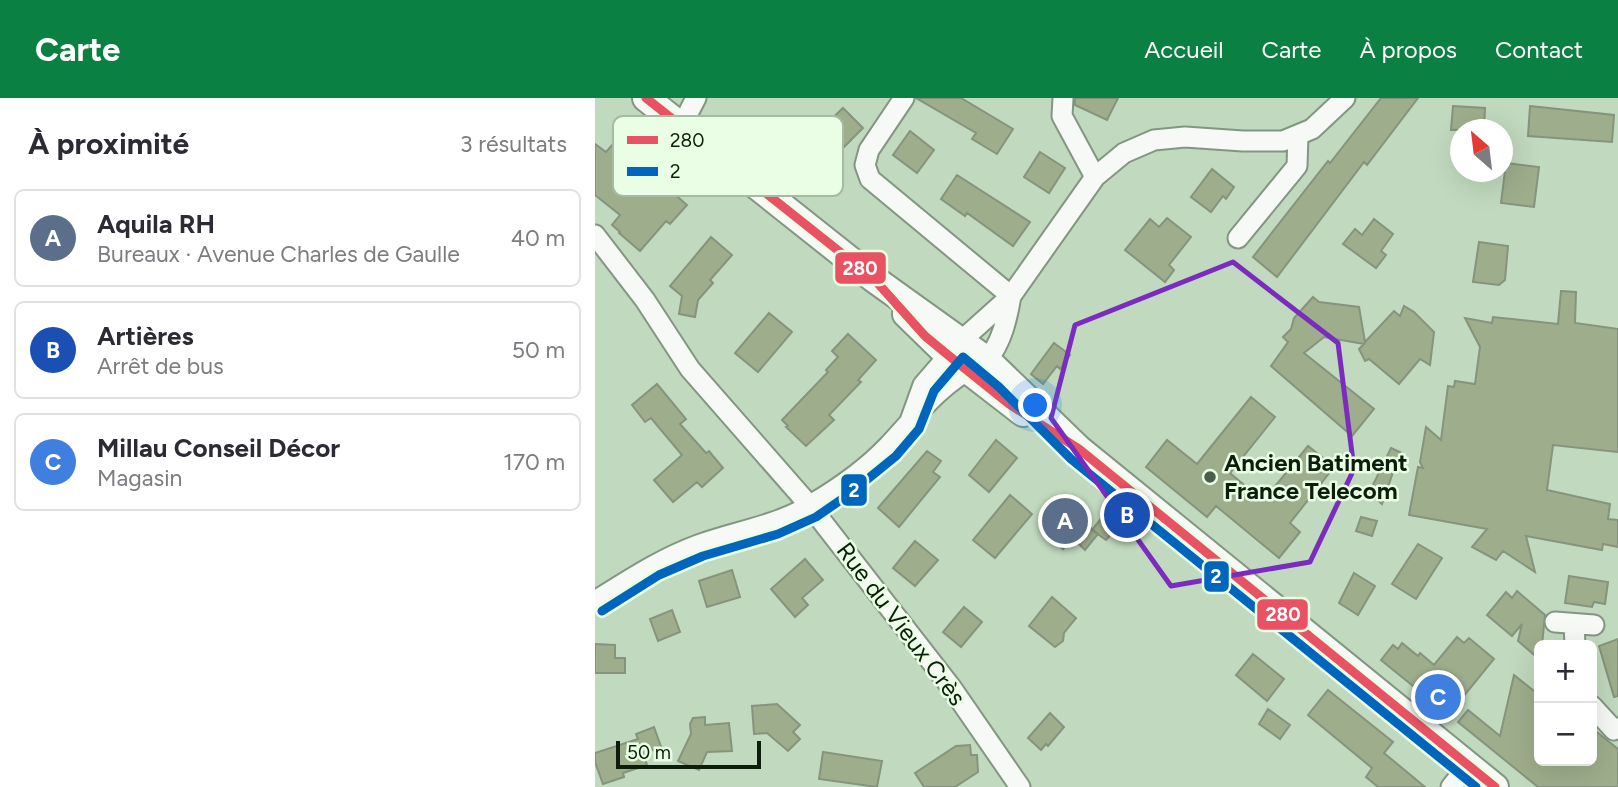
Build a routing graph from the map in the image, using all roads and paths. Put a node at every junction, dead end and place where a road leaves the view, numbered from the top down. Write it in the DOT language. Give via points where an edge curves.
graph roads {
  1 [pos="646,98"];
  2 [pos="695,98"];
  3 [pos="904,98"];
  4 [pos="1063,98"];
  5 [pos="1345,98"];
  6 [pos="668,116"];
  7 [pos="686,116"];
  8 [pos="1298,136"];
  9 [pos="1094,177"];
  10 [pos="769,196"];
  11 [pos="595,235"];
  12 [pos="1238,238"];
  13 [pos="874,279"];
  14 [pos="1011,296"];
  15 [pos="966,356"];
  16 [pos="1079,449"];
  17 [pos="810,506"];
  18 [pos="595,601"];
  19 [pos="1574,624"];
  20 [pos="1575,640"];
  21 [pos="1597,711"];
  22 [pos="1618,728"];
  23 [pos="1468,765"];
  24 [pos="1020,787"];
  25 [pos="1451,787"];
  26 [pos="1495,787"];
  1 -- 6 [label="main road"];
  2 -- 7 [label="street"];
  3 -- 14 [label="street" via="869,150 865,165 870,179"];
  4 -- 9 [label="street" via="1062,116"];
  5 -- 8 [label="street"];
  8 -- 9 [label="street" via="1269,142 1185,137 1154,140 1124,153"];
  8 -- 12 [label="street" via="1297,166"];
  9 -- 14 [label="street"];
  10 -- 13 [label="main road"];
  11 -- 17 [label="street, Rue du Vieux Crès" via="645,300 689,369"];
  13 -- 15 [label="main road"];
  13 -- 15 [label="main road" via="925,336"];
  14 -- 15 [label="street"];
  14 -- 15 [label="street" via="996,350"];
  15 -- 16 [label="main road" via="1007,378"];
  15 -- 16 [label="main road" via="1009,404"];
  15 -- 17 [label="street" via="943,389 887,447"];
  16 -- 23 [label="main road"];
  17 -- 18 [label="street" via="653,564"];
  17 -- 24 [label="street, Rue du Vieux Crès" via="951,687"];
  19 -- 20 [label="street"];
  21 -- 22 [label="street" via="1614,730"];
  23 -- 25 [label="street"];
  23 -- 26 [label="main road"];
}
